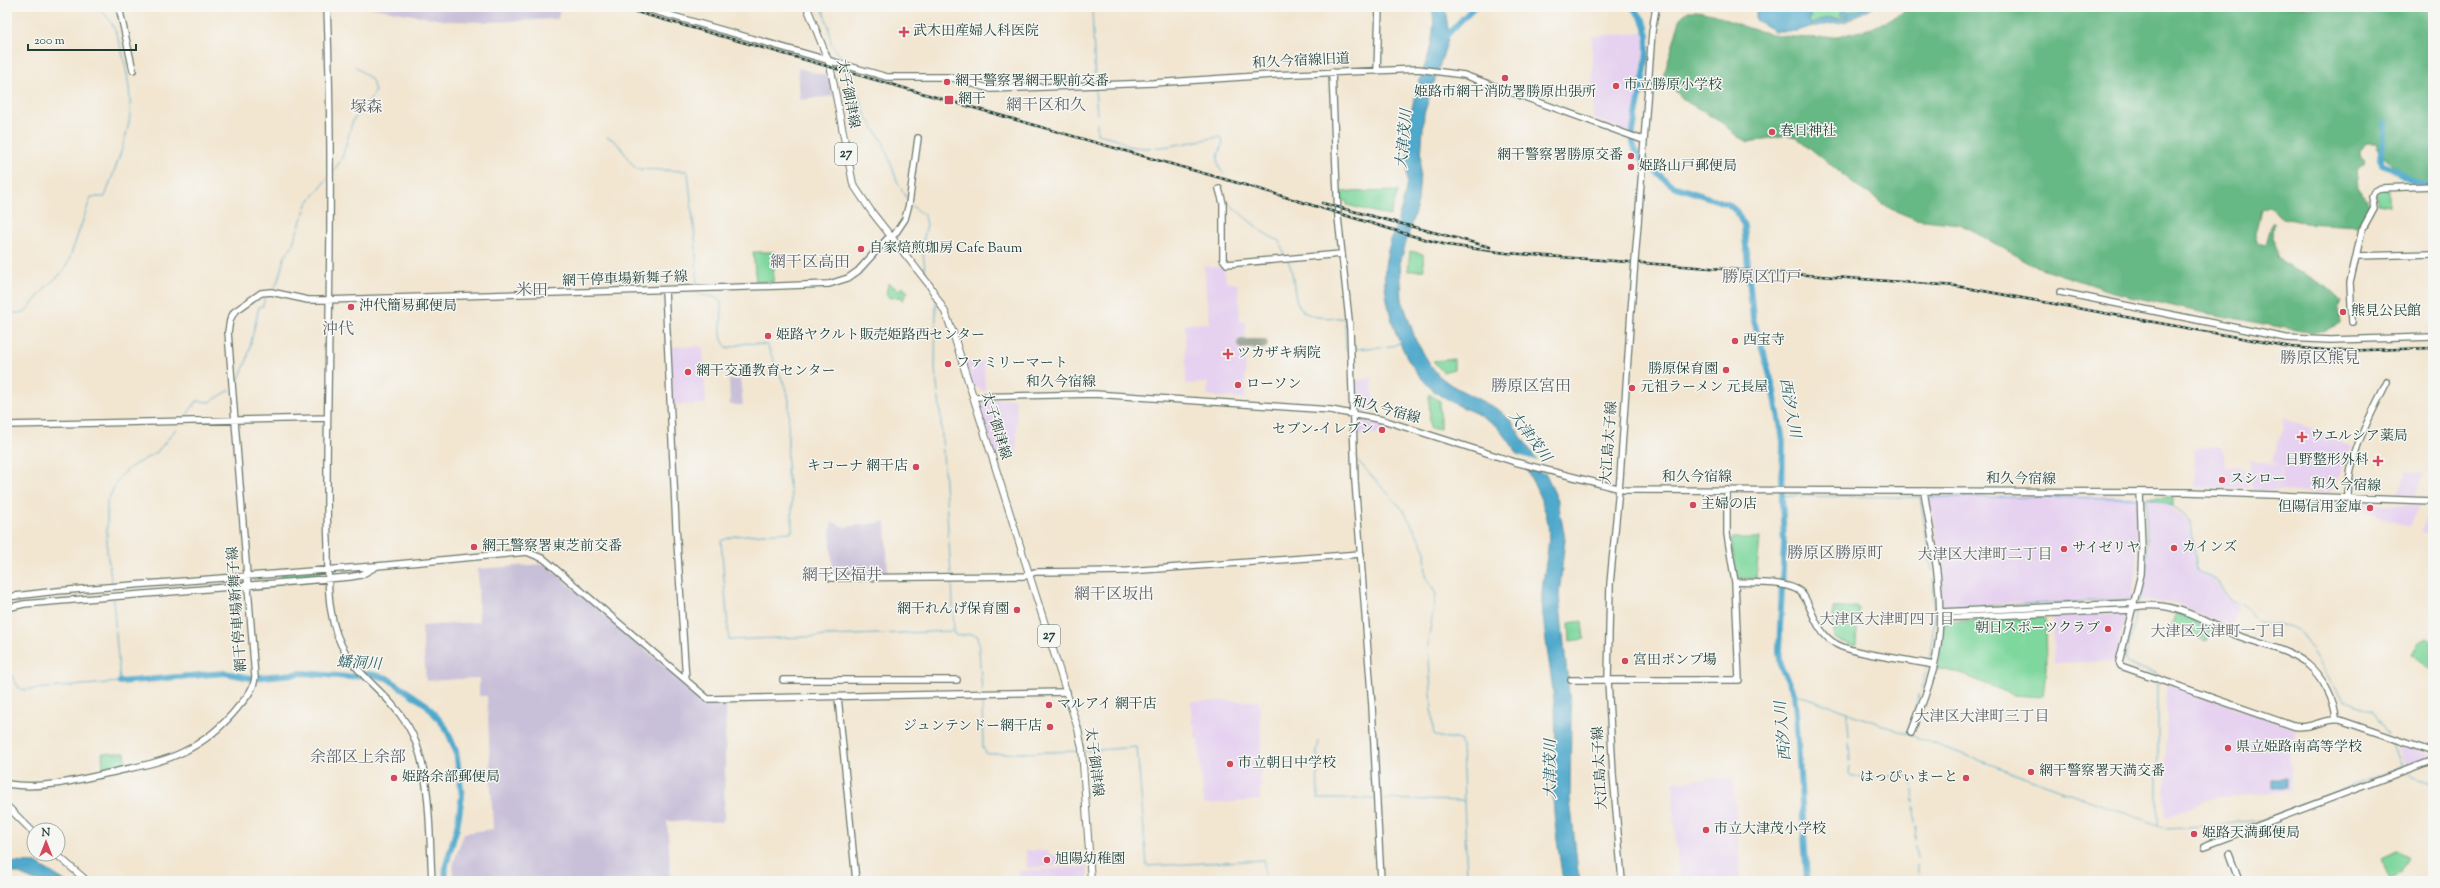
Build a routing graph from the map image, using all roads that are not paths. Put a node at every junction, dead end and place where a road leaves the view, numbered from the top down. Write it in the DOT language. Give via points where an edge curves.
graph roads {
  1 [pos="119,7"];
  2 [pos="327,7"];
  3 [pos="641,7"];
  4 [pos="807,7"];
  5 [pos="1379,7"];
  6 [pos="1656,7"];
  7 [pos="828,60"];
  8 [pos="133,70"];
  9 [pos="1377,71"];
  10 [pos="1332,72"];
  11 [pos="918,138"];
  12 [pos="1643,140"];
  13 [pos="2433,186"];
  14 [pos="1219,189"];
  15 [pos="891,236"];
  16 [pos="1341,254"];
  17 [pos="2433,254"];
  18 [pos="2357,256"];
  19 [pos="665,290"];
  20 [pos="2060,292"];
  21 [pos="328,300"];
  22 [pos="2352,322"];
  23 [pos="2433,337"];
  24 [pos="2387,382"];
  25 [pos="973,397"];
  26 [pos="1354,413"];
  27 [pos="327,418"];
  28 [pos="236,421"];
  29 [pos="7,425"];
  30 [pos="1619,489"];
  31 [pos="1728,490"];
  32 [pos="1924,491"];
  33 [pos="2140,492"];
  34 [pos="2348,498"];
  35 [pos="2433,501"];
  36 [pos="1361,554"];
  37 [pos="387,565"];
  38 [pos="328,570"];
  39 [pos="1029,574"];
  40 [pos="247,577"];
  41 [pos="831,578"];
  42 [pos="329,579"];
  43 [pos="1735,582"];
  44 [pos="248,587"];
  45 [pos="7,597"];
  46 [pos="2132,607"];
  47 [pos="7,608"];
  48 [pos="1940,615"];
  49 [pos="1934,665"];
  50 [pos="686,680"];
  51 [pos="783,680"];
  52 [pos="957,680"];
  53 [pos="1572,680"];
  54 [pos="1608,680"];
  55 [pos="1067,692"];
  56 [pos="838,697"];
  57 [pos="2336,719"];
  58 [pos="1911,734"];
  59 [pos="2433,752"];
  60 [pos="2433,760"];
  61 [pos="7,784"];
  62 [pos="7,806"];
  63 [pos="26,825"];
  64 [pos="2204,846"];
  65 [pos="2229,854"];
  66 [pos="65,862"];
  67 [pos="87,881"];
  68 [pos="432,881"];
  69 [pos="856,881"];
  70 [pos="1092,881"];
  71 [pos="1380,881"];
  72 [pos="1622,881"];
  73 [pos="2239,881"];
  1 -- 8 [label="street"];
  2 -- 21 [label="street"];
  3 -- 7 [label="street, 和久今宿線旧道"];
  4 -- 7 [label="main road, 太子御津線 / 27"];
  5 -- 9 [label="street"];
  6 -- 12 [label="street, 大江島太子線"];
  7 -- 10 [label="street, 和久今宿線旧道" via="887,76 950,78 991,89 1153,84"];
  7 -- 15 [label="main road, 太子御津線 / 27" via="853,184"];
  9 -- 10 [label="street, 和久今宿線旧道"];
  9 -- 12 [label="street, 和久今宿線旧道" via="1418,69 1464,75"];
  10 -- 16 [label="street"];
  11 -- 15 [label="street, 網干停車場新舞子線" via="909,204 903,224"];
  12 -- 30 [label="street, 大江島太子線, bridge"];
  13 -- 18 [label="street" via="2381,188 2374,192 2374,208 2362,230"];
  14 -- 16 [label="street" via="1223,203 1223,259 1226,264"];
  15 -- 19 [label="street, 網干停車場新舞子線" via="858,271 839,281 822,284"];
  15 -- 25 [label="main road, 太子御津線 / 27" via="939,298"];
  16 -- 26 [label="street" via="1350,329"];
  17 -- 18 [label="street"];
  18 -- 22 [label="street" via="2350,283"];
  19 -- 21 [label="street, 網干停車場新舞子線"];
  19 -- 50 [label="street"];
  20 -- 23 [label="street" via="2286,338 2330,340"];
  21 -- 27 [label="street"];
  21 -- 28 [label="street, 網干停車場新舞子線" via="308,300 266,292 246,302 234,312 228,332"];
  24 -- 34 [label="street" via="2351,464"];
  25 -- 26 [label="street, 和久今宿線" via="1112,395"];
  25 -- 39 [label="main road, 太子御津線 / 27"];
  26 -- 30 [label="street, 和久今宿線" via="1515,462"];
  26 -- 36 [label="street" via="1354,475"];
  27 -- 28 [label="street"];
  27 -- 38 [label="street"];
  28 -- 29 [label="street"];
  28 -- 40 [label="street, 網干停車場新舞子線"];
  30 -- 31 [label="street, 和久今宿線"];
  30 -- 54 [label="street, 大江島太子線" via="1610,584"];
  31 -- 32 [label="street, 和久今宿線"];
  31 -- 43 [label="street" via="1727,534"];
  32 -- 33 [label="street, 和久今宿線"];
  32 -- 48 [label="street" via="1938,574"];
  33 -- 34 [label="street, 和久今宿線"];
  33 -- 46 [label="street" via="2142,566"];
  34 -- 35 [label="street, 和久今宿線"];
  36 -- 39 [label="street" via="1128,571"];
  36 -- 71 [label="street"];
  37 -- 38 [label="street"];
  37 -- 42 [label="street" via="377,566 361,576"];
  37 -- 50 [label="street" via="527,552 538,555"];
  38 -- 40 [label="street"];
  38 -- 42 [label="street"];
  39 -- 41 [label="street" via="961,578"];
  39 -- 55 [label="main road, 太子御津線 / 27"];
  40 -- 44 [label="street, 網干停車場新舞子線"];
  40 -- 45 [label="street"];
  42 -- 44 [label="street"];
  42 -- 68 [label="street" via="332,619 345,652 357,670 397,711 412,734 421,755"];
  43 -- 49 [label="street" via="1794,588 1802,593 1818,629 1839,646"];
  43 -- 54 [label="street" via="1739,680"];
  44 -- 47 [label="street" via="24,604"];
  44 -- 61 [label="street, 網干停車場新舞子線" via="255,679 242,702 218,728 184,752 165,760 56,784"];
  46 -- 48 [label="street"];
  46 -- 57 [label="street" via="2174,608 2194,614 2230,633 2297,657 2319,678 2330,697"];
  46 -- 57 [label="street" via="2119,662 2123,667 2144,672 2293,726 2307,727"];
  48 -- 49 [label="street"];
  49 -- 58 [label="street"];
  50 -- 56 [label="street" via="702,695 711,699"];
  51 -- 52 [label="street"];
  53 -- 54 [label="street"];
  54 -- 72 [label="street, 大江島太子線" via="1615,813"];
  55 -- 56 [label="street"];
  55 -- 70 [label="main road, 太子御津線 / 27" via="1082,749"];
  56 -- 69 [label="street"];
  57 -- 59 [label="street"];
  60 -- 64 [label="street"];
  62 -- 63 [label="main road"];
  65 -- 73 [label="street"];
  66 -- 67 [label="main road"];
}
